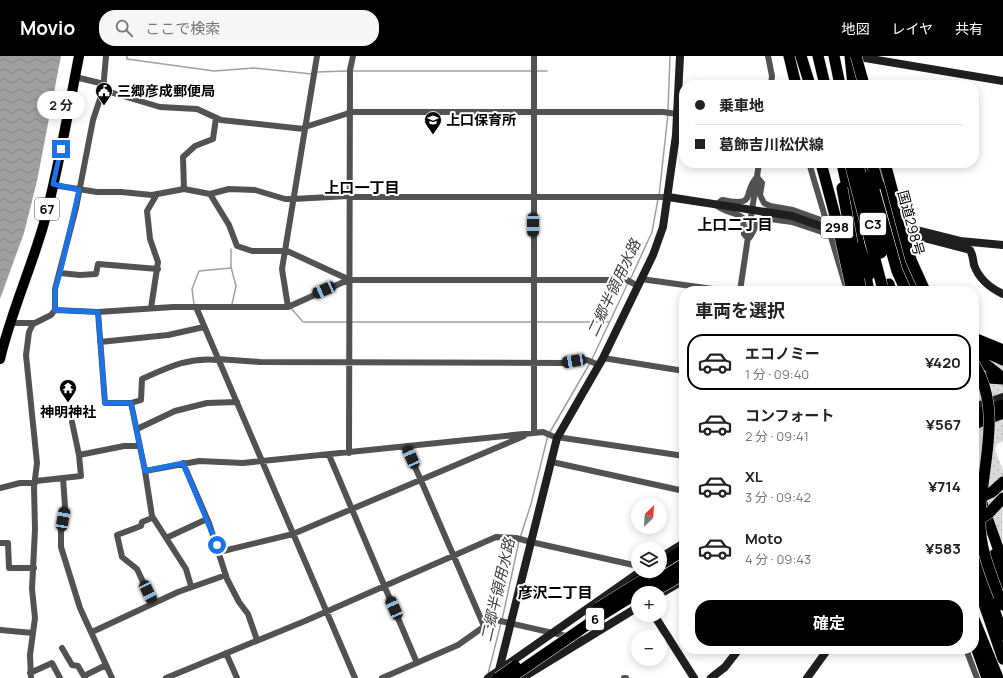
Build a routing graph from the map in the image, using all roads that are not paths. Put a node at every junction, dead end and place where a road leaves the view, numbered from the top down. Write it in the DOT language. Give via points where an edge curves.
graph roads {
  1 [pos="79,56"];
  2 [pos="106,56"];
  3 [pos="317,56"];
  4 [pos="353,56"];
  5 [pos="534,56"];
  6 [pos="680,56"];
  7 [pos="768,56"];
  8 [pos="789,56"];
  9 [pos="795,56"];
  10 [pos="801,56"];
  11 [pos="811,56"];
  12 [pos="818,56"];
  13 [pos="826,56"];
  14 [pos="853,57"];
  15 [pos="835,61"];
  16 [pos="75,78"];
  17 [pos="680,80"];
  18 [pos="772,80"];
  19 [pos="795,80"];
  20 [pos="801,80"];
  21 [pos="808,80"];
  22 [pos="816,80"];
  23 [pos="824,80"];
  24 [pos="831,80"];
  25 [pos="839,80"];
  26 [pos="841,80"];
  27 [pos="859,80"];
  28 [pos="1003,81"];
  29 [pos="103,87"];
  30 [pos="349,113"];
  31 [pos="534,113"];
  32 [pos="679,115"];
  33 [pos="216,118"];
  34 [pos="305,128"];
  35 [pos="679,128"];
  36 [pos="758,168"];
  37 [pos="810,168"];
  38 [pos="819,168"];
  39 [pos="822,168"];
  40 [pos="836,168"];
  41 [pos="843,168"];
  42 [pos="851,168"];
  43 [pos="858,168"];
  44 [pos="867,168"];
  45 [pos="873,168"];
  46 [pos="880,168"];
  47 [pos="886,168"];
  48 [pos="891,168"];
  49 [pos="757,177"];
  50 [pos="53,184"];
  51 [pos="842,188"];
  52 [pos="184,189"];
  53 [pos="79,190"];
  54 [pos="157,194"];
  55 [pos="210,194"];
  56 [pos="349,196"];
  57 [pos="533,196"];
  58 [pos="668,197"];
  59 [pos="293,199"];
  60 [pos="716,205"];
  61 [pos="752,210"];
  62 [pos="825,219"];
  63 [pos="820,226"];
  64 [pos="912,230"];
  65 [pos="830,232"];
  66 [pos="909,237"];
  67 [pos="748,239"];
  68 [pos="1003,246"];
  69 [pos="285,250"];
  70 [pos="158,269"];
  71 [pos="60,273"];
  72 [pos="349,280"];
  73 [pos="534,281"];
  74 [pos="640,282"];
  75 [pos="679,286"];
  76 [pos="741,286"];
  77 [pos="846,286"];
  78 [pos="851,286"];
  79 [pos="856,286"];
  80 [pos="860,286"];
  81 [pos="868,286"];
  82 [pos="883,286"];
  83 [pos="883,286"];
  84 [pos="883,286"];
  85 [pos="904,286"];
  86 [pos="905,286"];
  87 [pos="913,286"];
  88 [pos="922,286"];
  89 [pos="922,286"];
  90 [pos="1003,294"];
  91 [pos="196,307"];
  92 [pos="288,307"];
  93 [pos="151,308"];
  94 [pos="55,310"];
  95 [pos="98,312"];
  96 [pos="9,323"];
  97 [pos="34,323"];
  98 [pos="204,327"];
  99 [pos="979,338"];
  100 [pos="979,339"];
  101 [pos="100,342"];
  102 [pos="1003,345"];
  103 [pos="979,350"];
  104 [pos="1003,350"];
  105 [pos="0,358"];
  106 [pos="218,359"];
  107 [pos="979,359"];
  108 [pos="1003,360"];
  109 [pos="601,362"];
  110 [pos="349,363"];
  111 [pos="534,363"];
  112 [pos="679,370"];
  113 [pos="979,370"];
  114 [pos="979,377"];
  115 [pos="1003,378"];
  116 [pos="1003,397"];
  117 [pos="237,402"];
  118 [pos="131,403"];
  119 [pos="979,405"];
  120 [pos="1003,405"];
  121 [pos="1003,413"];
  122 [pos="979,414"];
  123 [pos="71,422"];
  124 [pos="979,422"];
  125 [pos="136,429"];
  126 [pos="532,433"];
  127 [pos="557,437"];
  128 [pos="140,446"];
  129 [pos="406,446"];
  130 [pos="349,453"];
  131 [pos="79,455"];
  132 [pos="329,455"];
  133 [pos="679,455"];
  134 [pos="262,462"];
  135 [pos="552,462"];
  136 [pos="183,463"];
  137 [pos="145,471"];
  138 [pos="63,478"];
  139 [pos="421,480"];
  140 [pos="35,482"];
  141 [pos="1003,482"];
  142 [pos="0,488"];
  143 [pos="679,490"];
  144 [pos="979,496"];
  145 [pos="979,498"];
  146 [pos="1003,498"];
  147 [pos="352,509"];
  148 [pos="152,518"];
  149 [pos="207,519"];
  150 [pos="979,520"];
  151 [pos="987,520"];
  152 [pos="293,534"];
  153 [pos="166,538"];
  154 [pos="531,542"];
  155 [pos="0,543"];
  156 [pos="679,546"];
  157 [pos="219,552"];
  158 [pos="679,553"];
  159 [pos="667,554"];
  160 [pos="1002,555"];
  161 [pos="454,556"];
  162 [pos="679,559"];
  163 [pos="667,561"];
  164 [pos="631,564"];
  165 [pos="979,565"];
  166 [pos="667,566"];
  167 [pos="679,567"];
  168 [pos="34,568"];
  169 [pos="226,574"];
  170 [pos="667,574"];
  171 [pos="679,577"];
  172 [pos="679,577"];
  173 [pos="631,578"];
  174 [pos="642,578"];
  175 [pos="648,578"];
  176 [pos="679,582"];
  177 [pos="192,586"];
  178 [pos="384,586"];
  179 [pos="663,586"];
  180 [pos="1003,586"];
  181 [pos="979,589"];
  182 [pos="667,590"];
  183 [pos="618,596"];
  184 [pos="631,601"];
  185 [pos="153,603"];
  186 [pos="631,604"];
  187 [pos="1003,605"];
  188 [pos="326,611"];
  189 [pos="631,611"];
  190 [pos="574,618"];
  191 [pos="658,622"];
  192 [pos="510,624"];
  193 [pos="484,626"];
  194 [pos="0,630"];
  195 [pos="979,631"];
  196 [pos="92,632"];
  197 [pos="33,633"];
  198 [pos="551,634"];
  199 [pos="1003,635"];
  200 [pos="979,637"];
  201 [pos="257,640"];
  202 [pos="584,640"];
  203 [pos="62,648"];
  204 [pos="226,653"];
  205 [pos="735,654"];
  206 [pos="824,654"];
  207 [pos="968,654"];
  208 [pos="979,654"];
  209 [pos="1003,659"];
  210 [pos="417,663"];
  211 [pos="106,665"];
  212 [pos="522,674"];
  213 [pos="498,675"];
  214 [pos="31,676"];
  215 [pos="84,677"];
  216 [pos="60,678"];
  217 [pos="112,678"];
  218 [pos="166,678"];
  219 [pos="237,678"];
  220 [pos="355,678"];
  221 [pos="382,678"];
  222 [pos="488,678"];
  223 [pos="510,678"];
  224 [pos="694,678"];
  225 [pos="711,678"];
  226 [pos="807,678"];
  227 [pos="977,678"];
  228 [pos="987,678"];
  229 [pos="993,678"];
  230 [pos="998,678"];
  1 -- 16 [label="main road, 67"];
  2 -- 29 [label="street"];
  3 -- 34 [label="street"];
  4 -- 30 [label="street" via="350,70"];
  5 -- 31 [label="street"];
  6 -- 17 [label="street"];
  7 -- 18 [label="street"];
  8 -- 19 [label="highway"];
  9 -- 20 [label="highway"];
  10 -- 21 [label="highway"];
  11 -- 22 [label="highway"];
  12 -- 23 [label="highway"];
  13 -- 24 [label="highway"];
  14 -- 27 [label="highway, bridge"];
  14 -- 28 [label="street"];
  15 -- 25 [label="highway"];
  15 -- 26 [label="highway"];
  16 -- 29 [label="street"];
  16 -- 50 [label="main road, 67"];
  29 -- 33 [label="street" via="160,107 197,109"];
  29 -- 53 [label="street" via="93,120"];
  30 -- 31 [label="street"];
  30 -- 34 [label="street"];
  30 -- 56 [label="street"];
  31 -- 32 [label="street" via="663,112"];
  31 -- 57 [label="street"];
  33 -- 34 [label="street"];
  33 -- 52 [label="street" via="214,140 195,146 184,157"];
  34 -- 59 [label="street"];
  35 -- 58 [label="street"];
  36 -- 49 [label="street"];
  37 -- 62 [label="street"];
  38 -- 79 [label="highway, 298"];
  39 -- 78 [label="highway, bridge"];
  40 -- 51 [label="highway"];
  41 -- 81 [label="highway"];
  42 -- 83 [label="highway, C3, bridge"];
  43 -- 84 [label="highway, C3, bridge"];
  44 -- 85 [label="highway, bridge" via="892,256"];
  45 -- 86 [label="highway, bridge"];
  46 -- 87 [label="highway, 国道298号"];
  47 -- 88 [label="highway, bridge" via="911,260"];
  48 -- 66 [label="street"];
  49 -- 60 [label="street" via="751,183 746,200 722,200"];
  49 -- 61 [label="street"];
  49 -- 62 [label="street" via="762,183 760,195 764,203"];
  50 -- 53 [label="street"];
  50 -- 96 [label="main road, 67" via="34,253"];
  51 -- 80 [label="highway, bridge"];
  51 -- 82 [label="highway, bridge"];
  52 -- 54 [label="street"];
  52 -- 55 [label="street"];
  53 -- 54 [label="street"];
  53 -- 71 [label="street"];
  54 -- 70 [label="street" via="146,215"];
  55 -- 59 [label="street" via="229,189 255,190 284,199"];
  55 -- 69 [label="street" via="229,225 237,246 252,251"];
  56 -- 57 [label="street"];
  56 -- 59 [label="street"];
  56 -- 72 [label="street"];
  57 -- 58 [label="street"];
  57 -- 73 [label="street"];
  58 -- 60 [label="street"];
  58 -- 74 [label="street" via="659,240"];
  59 -- 69 [label="street"];
  60 -- 61 [label="street"];
  60 -- 67 [label="street" via="721,211 738,214 743,218 744,234"];
  61 -- 63 [label="street" via="792,216"];
  61 -- 67 [label="street"];
  62 -- 65 [label="street"];
  64 -- 68 [label="street" via="960,241"];
  65 -- 67 [label="street" via="825,233 792,222 763,218 757,222"];
  65 -- 77 [label="street"];
  66 -- 89 [label="street"];
  66 -- 90 [label="street" via="920,237 970,250 974,265 982,279"];
  67 -- 76 [label="street"];
  69 -- 72 [label="street"];
  69 -- 92 [label="street" via="282,270"];
  70 -- 71 [label="street" via="98,264 96,274"];
  70 -- 93 [label="street"];
  71 -- 94 [label="street" via="55,289"];
  72 -- 73 [label="street"];
  72 -- 92 [label="street"];
  72 -- 110 [label="street"];
  73 -- 74 [label="street"];
  73 -- 111 [label="street"];
  74 -- 75 [label="street"];
  74 -- 109 [label="street"];
  91 -- 92 [label="street"];
  91 -- 93 [label="street"];
  91 -- 98 [label="street"];
  93 -- 95 [label="street"];
  94 -- 95 [label="street"];
  94 -- 97 [label="street"];
  95 -- 101 [label="street"];
  96 -- 97 [label="street"];
  96 -- 105 [label="main road, 67"];
  97 -- 140 [label="street" via="29,332 25,360 37,451"];
  98 -- 101 [label="street" via="168,335"];
  98 -- 106 [label="street"];
  99 -- 102 [label="street"];
  100 -- 104 [label="highway"];
  101 -- 118 [label="street" via="105,403"];
  103 -- 108 [label="highway"];
  106 -- 110 [label="street"];
  106 -- 117 [label="street"];
  106 -- 118 [label="street" via="202,358 175,364 142,379 142,400"];
  107 -- 115 [label="highway"];
  109 -- 111 [label="street" via="587,360"];
  109 -- 112 [label="street"];
  109 -- 127 [label="street"];
  110 -- 111 [label="street"];
  110 -- 130 [label="street"];
  111 -- 126 [label="street"];
  113 -- 187 [label="highway, bridge" via="989,382 998,410 997,441 983,489 980,524 985,557"];
  114 -- 115 [label="highway"];
  116 -- 119 [label="street"];
  117 -- 125 [label="street" via="207,403 176,411"];
  117 -- 134 [label="street"];
  118 -- 125 [label="street"];
  120 -- 122 [label="highway"];
  121 -- 124 [label="highway"];
  123 -- 131 [label="street"];
  125 -- 128 [label="street"];
  126 -- 127 [label="street" via="545,432"];
  126 -- 129 [label="street"];
  126 -- 139 [label="street"];
  127 -- 133 [label="street"];
  127 -- 135 [label="street"];
  128 -- 131 [label="street" via="124,446"];
  128 -- 137 [label="street"];
  129 -- 130 [label="street"];
  129 -- 139 [label="street"];
  130 -- 132 [label="street"];
  131 -- 138 [label="street" via="81,476"];
  132 -- 134 [label="street"];
  132 -- 147 [label="street"];
  134 -- 136 [label="street"];
  134 -- 152 [label="street"];
  135 -- 143 [label="street"];
  135 -- 154 [label="street"];
  136 -- 137 [label="street"];
  136 -- 149 [label="street"];
  137 -- 148 [label="street"];
  138 -- 140 [label="street"];
  138 -- 196 [label="street" via="65,506 61,547 77,598"];
  139 -- 147 [label="street"];
  139 -- 161 [label="street"];
  140 -- 142 [label="street"];
  140 -- 168 [label="street"];
  141 -- 145 [label="highway, bridge" via="992,492"];
  144 -- 151 [label="highway"];
  146 -- 150 [label="highway, bridge"];
  147 -- 152 [label="street"];
  147 -- 178 [label="street"];
  148 -- 153 [label="street"];
  148 -- 185 [label="street" via="142,522 141,526 117,535 122,557 137,569"];
  149 -- 153 [label="street"];
  149 -- 157 [label="street"];
  151 -- 160 [label="highway"];
  151 -- 180 [label="highway"];
  152 -- 157 [label="street"];
  152 -- 188 [label="street"];
  153 -- 177 [label="street" via="186,569"];
  154 -- 161 [label="street" via="518,538 496,537"];
  154 -- 164 [label="street"];
  154 -- 192 [label="street"];
  155 -- 168 [label="street" via="8,543 9,568"];
  156 -- 159 [label="street"];
  157 -- 169 [label="street"];
  158 -- 163 [label="highway"];
  161 -- 178 [label="street"];
  161 -- 193 [label="street"];
  162 -- 166 [label="highway, 6"];
  165 -- 199 [label="highway"];
  167 -- 212 [label="highway, 6, bridge" via="600,616"];
  168 -- 197 [label="street"];
  169 -- 177 [label="street"];
  169 -- 201 [label="street" via="239,602 248,614"];
  170 -- 171 [label="street"];
  172 -- 179 [label="highway, bridge"];
  173 -- 190 [label="street"];
  174 -- 183 [label="highway, bridge"];
  175 -- 183 [label="highway, 6, bridge"];
  176 -- 182 [label="street"];
  177 -- 185 [label="street"];
  178 -- 188 [label="street"];
  178 -- 210 [label="street"];
  181 -- 209 [label="highway"];
  183 -- 213 [label="highway, 6, bridge"];
  184 -- 190 [label="street" via="594,621"];
  185 -- 196 [label="street"];
  186 -- 212 [label="highway, bridge"];
  188 -- 201 [label="street"];
  188 -- 220 [label="street"];
  189 -- 202 [label="street"];
  190 -- 198 [label="street"];
  191 -- 224 [label="street"];
  192 -- 193 [label="street" via="496,620"];
  192 -- 198 [label="street"];
  192 -- 213 [label="street"];
  193 -- 210 [label="street" via="458,645"];
  194 -- 197 [label="street"];
  195 -- 230 [label="highway"];
  196 -- 211 [label="street"];
  197 -- 214 [label="street"];
  198 -- 202 [label="street"];
  198 -- 213 [label="street"];
  200 -- 229 [label="highway"];
  201 -- 204 [label="street"];
  202 -- 212 [label="street"];
  203 -- 215 [label="street" via="72,665 78,666"];
  204 -- 218 [label="street"];
  204 -- 219 [label="street"];
  205 -- 225 [label="street" via="725,667"];
  206 -- 226 [label="street"];
  207 -- 227 [label="street"];
  208 -- 228 [label="highway"];
  210 -- 221 [label="street"];
  211 -- 215 [label="street"];
  211 -- 217 [label="street"];
  212 -- 223 [label="highway, 6, bridge"];
  213 -- 222 [label="street"];
  214 -- 216 [label="street" via="52,663"];
}
